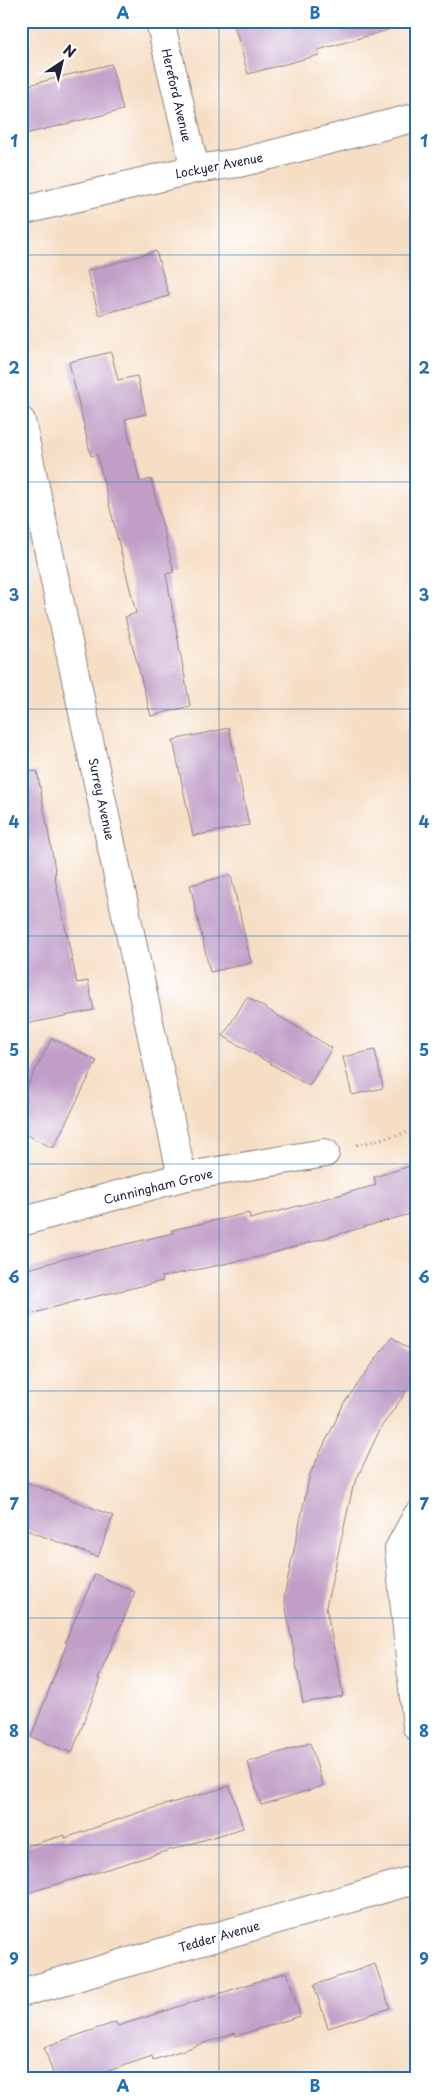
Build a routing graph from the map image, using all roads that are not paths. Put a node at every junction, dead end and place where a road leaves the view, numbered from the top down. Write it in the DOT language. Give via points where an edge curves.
graph roads {
  1 [pos="160,21"];
  2 [pos="417,117"];
  3 [pos="195,169"];
  4 [pos="21,211"];
  5 [pos="21,421"];
  6 [pos="325,1153"];
  7 [pos="182,1177"];
  8 [pos="21,1222"];
  9 [pos="417,1516"];
  10 [pos="417,1727"];
  11 [pos="417,1879"];
  12 [pos="21,1993"];
  1 -- 3 [label="street, Hereford Avenue"];
  2 -- 3 [label="street, Lockyer Avenue" via="239,163"];
  3 -- 4 [label="street, Lockyer Avenue"];
  5 -- 7 [label="street, Surrey Avenue"];
  6 -- 7 [label="street, Cunningham Grove"];
  7 -- 8 [label="street, Cunningham Grove"];
  9 -- 10 [label="street" via="399,1549"];
  11 -- 12 [label="street, Tedder Avenue"];
}
